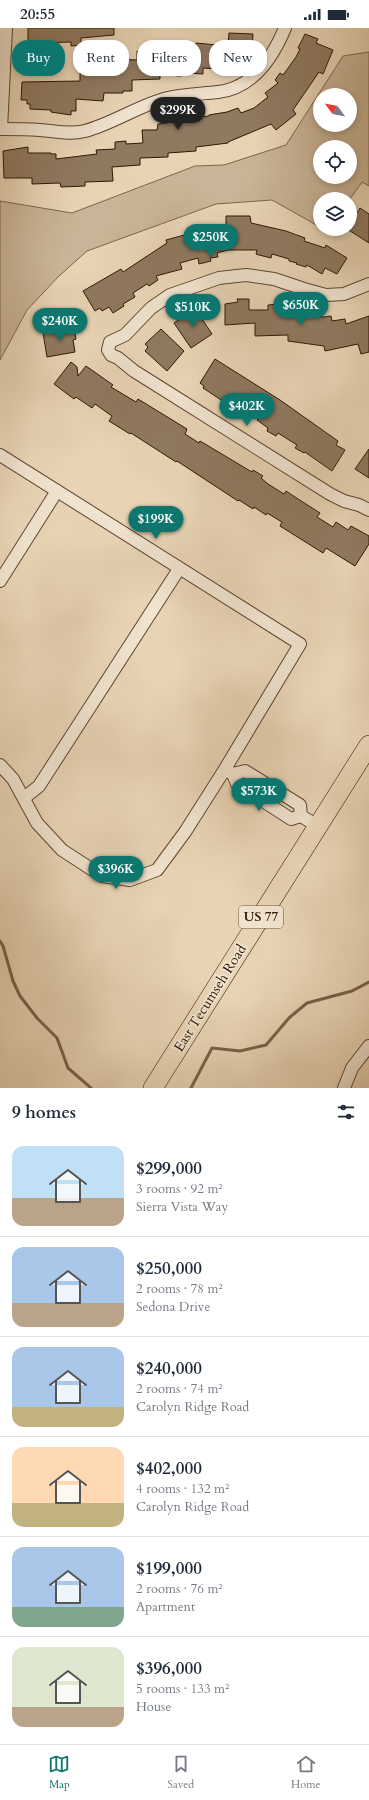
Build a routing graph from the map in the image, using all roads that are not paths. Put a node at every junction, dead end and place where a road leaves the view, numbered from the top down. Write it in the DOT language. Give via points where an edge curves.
graph roads {
  1 [pos="6,28"];
  2 [pos="285,28"];
  3 [pos="0,129"];
  4 [pos="369,284"];
  5 [pos="0,455"];
  6 [pos="57,491"];
  7 [pos="369,510"];
  8 [pos="179,569"];
  9 [pos="0,581"];
  10 [pos="369,745"];
  11 [pos="0,765"];
  12 [pos="229,771"];
  13 [pos="24,798"];
  14 [pos="318,826"];
  15 [pos="369,1046"];
  16 [pos="153,1088"];
  17 [pos="344,1088"];
  1 -- 3 [label="street"];
  2 -- 3 [label="street" via="265,65 243,83 226,90 165,99 140,106 85,131 68,133"];
  4 -- 7 [label="street" via="344,294 326,295 274,279 246,275 219,278 170,295 151,308 125,335 110,342 108,350 111,355 134,371 330,494 344,502"];
  5 -- 6 [label="street"];
  6 -- 8 [label="street"];
  6 -- 9 [label="street"];
  8 -- 12 [label="street" via="300,644"];
  8 -- 13 [label="street" via="39,786"];
  10 -- 14 [label="main road, East Tecumseh Road / US 77"];
  11 -- 13 [label="street" via="13,779"];
  12 -- 13 [label="street" via="157,870 130,880 102,876 62,850 37,823"];
  12 -- 14 [label="street" via="237,784 291,819 301,816"];
  14 -- 16 [label="main road, East Tecumseh Road / US 77"];
  15 -- 17 [label="street" via="352,1068"];
}
